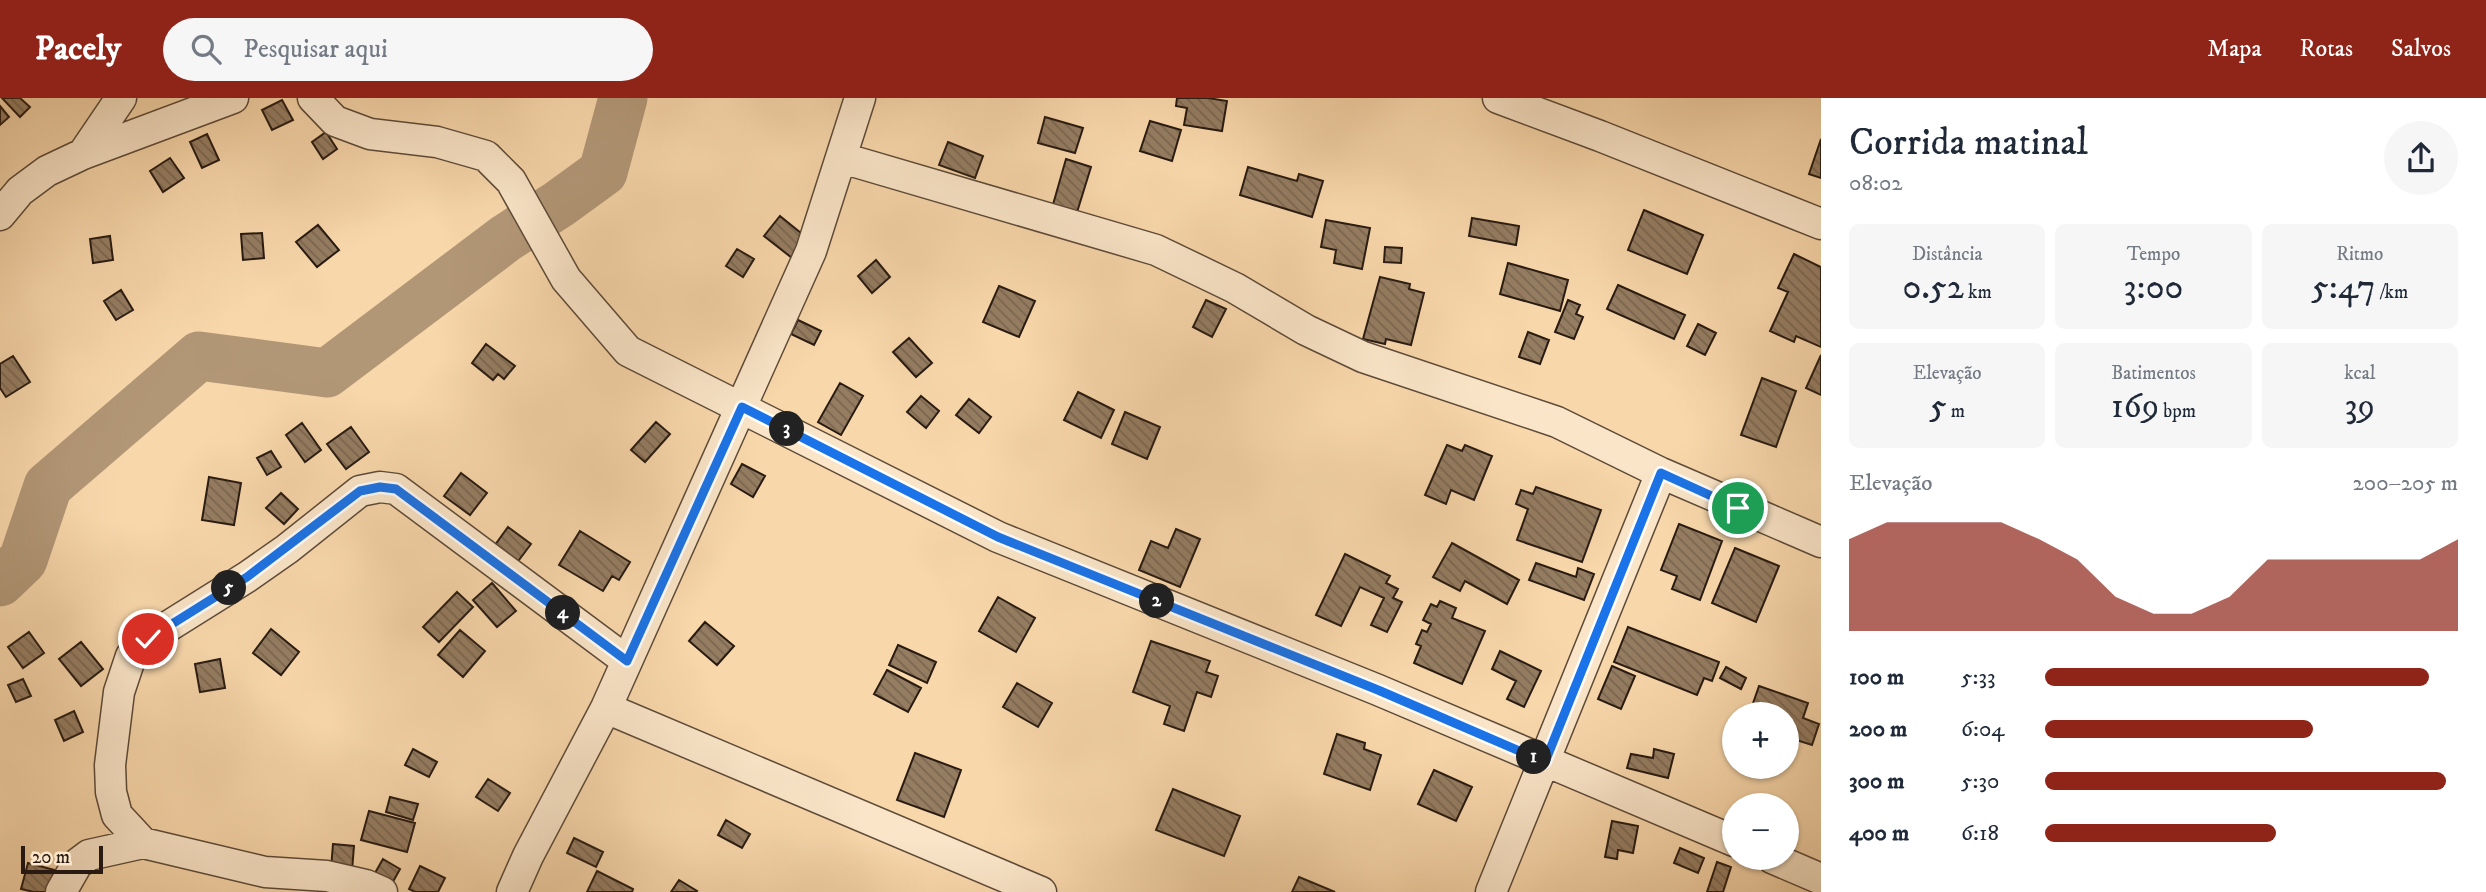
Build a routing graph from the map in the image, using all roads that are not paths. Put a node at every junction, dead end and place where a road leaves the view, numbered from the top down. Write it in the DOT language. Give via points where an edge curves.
graph roads {
  1 [pos="121,98"];
  2 [pos="233,98"];
  3 [pos="313,98"];
  4 [pos="860,98"];
  5 [pos="1498,98"];
  6 [pos="83,153"];
  7 [pos="842,158"];
  8 [pos="0,215"];
  9 [pos="1821,224"];
  10 [pos="742,407"];
  11 [pos="1661,473"];
  12 [pos="1821,542"];
  13 [pos="627,661"];
  14 [pos="606,708"];
  15 [pos="1545,762"];
  16 [pos="1722,836"];
  17 [pos="143,843"];
  18 [pos="1799,870"];
  19 [pos="1821,879"];
  20 [pos="61,892"];
  21 [pos="382,892"];
  22 [pos="512,892"];
  23 [pos="1041,892"];
  24 [pos="1492,892"];
  1 -- 6 [label="street"];
  2 -- 6 [label="street"];
  3 -- 10 [label="street" via="335,121 370,134 437,142 486,156 511,181 566,279 628,351"];
  4 -- 7 [label="street"];
  5 -- 9 [label="street"];
  6 -- 8 [label="street" via="47,170 20,191"];
  7 -- 10 [label="street" via="811,251"];
  7 -- 11 [label="street" via="1156,250 1363,357 1557,422"];
  10 -- 13 [label="street"];
  10 -- 15 [label="street" via="998,537"];
  11 -- 12 [label="street"];
  11 -- 15 [label="street"];
  13 -- 14 [label="street"];
  13 -- 17 [label="street" via="396,489 360,491 277,556 148,639 131,656 120,692 111,792 117,815"];
  14 -- 22 [label="street"];
  14 -- 23 [label="street"];
  15 -- 16 [label="street"];
  15 -- 24 [label="street"];
  17 -- 20 [label="street" via="89,855 77,864"];
  17 -- 21 [label="street" via="265,872 327,876"];
  18 -- 19 [label="street"];
}
